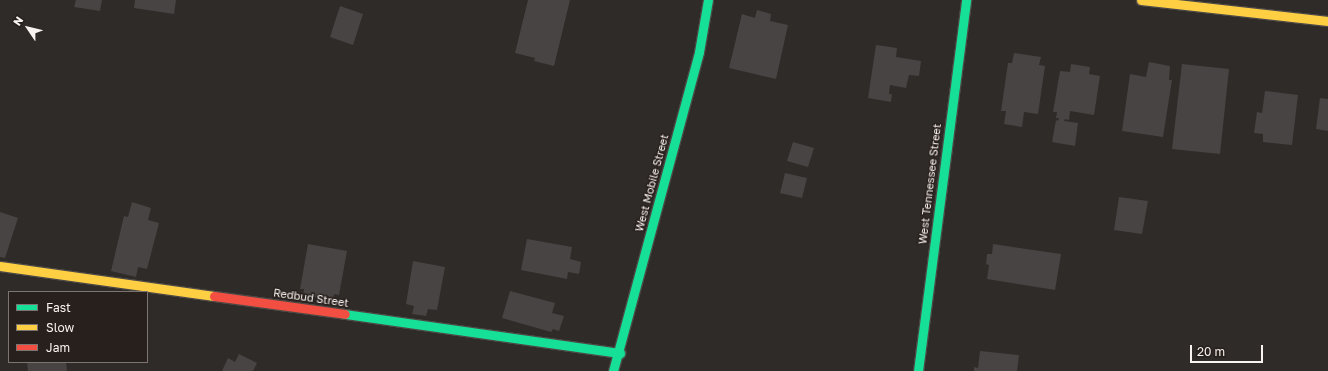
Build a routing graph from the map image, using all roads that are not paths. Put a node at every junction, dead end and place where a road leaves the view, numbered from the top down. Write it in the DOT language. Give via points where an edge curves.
graph roads {
  1 [pos="708,0"];
  2 [pos="966,0"];
  3 [pos="1141,0"];
  4 [pos="1328,22"];
  5 [pos="0,266"];
  6 [pos="620,353"];
  7 [pos="613,371"];
  8 [pos="918,371"];
  1 -- 6 [label="street, West Mobile Street" via="699,52"];
  2 -- 8 [label="street, West Tennessee Street"];
  3 -- 4 [label="street"];
  5 -- 6 [label="street, Redbud Street"];
  6 -- 7 [label="street, West Mobile Street"];
}
